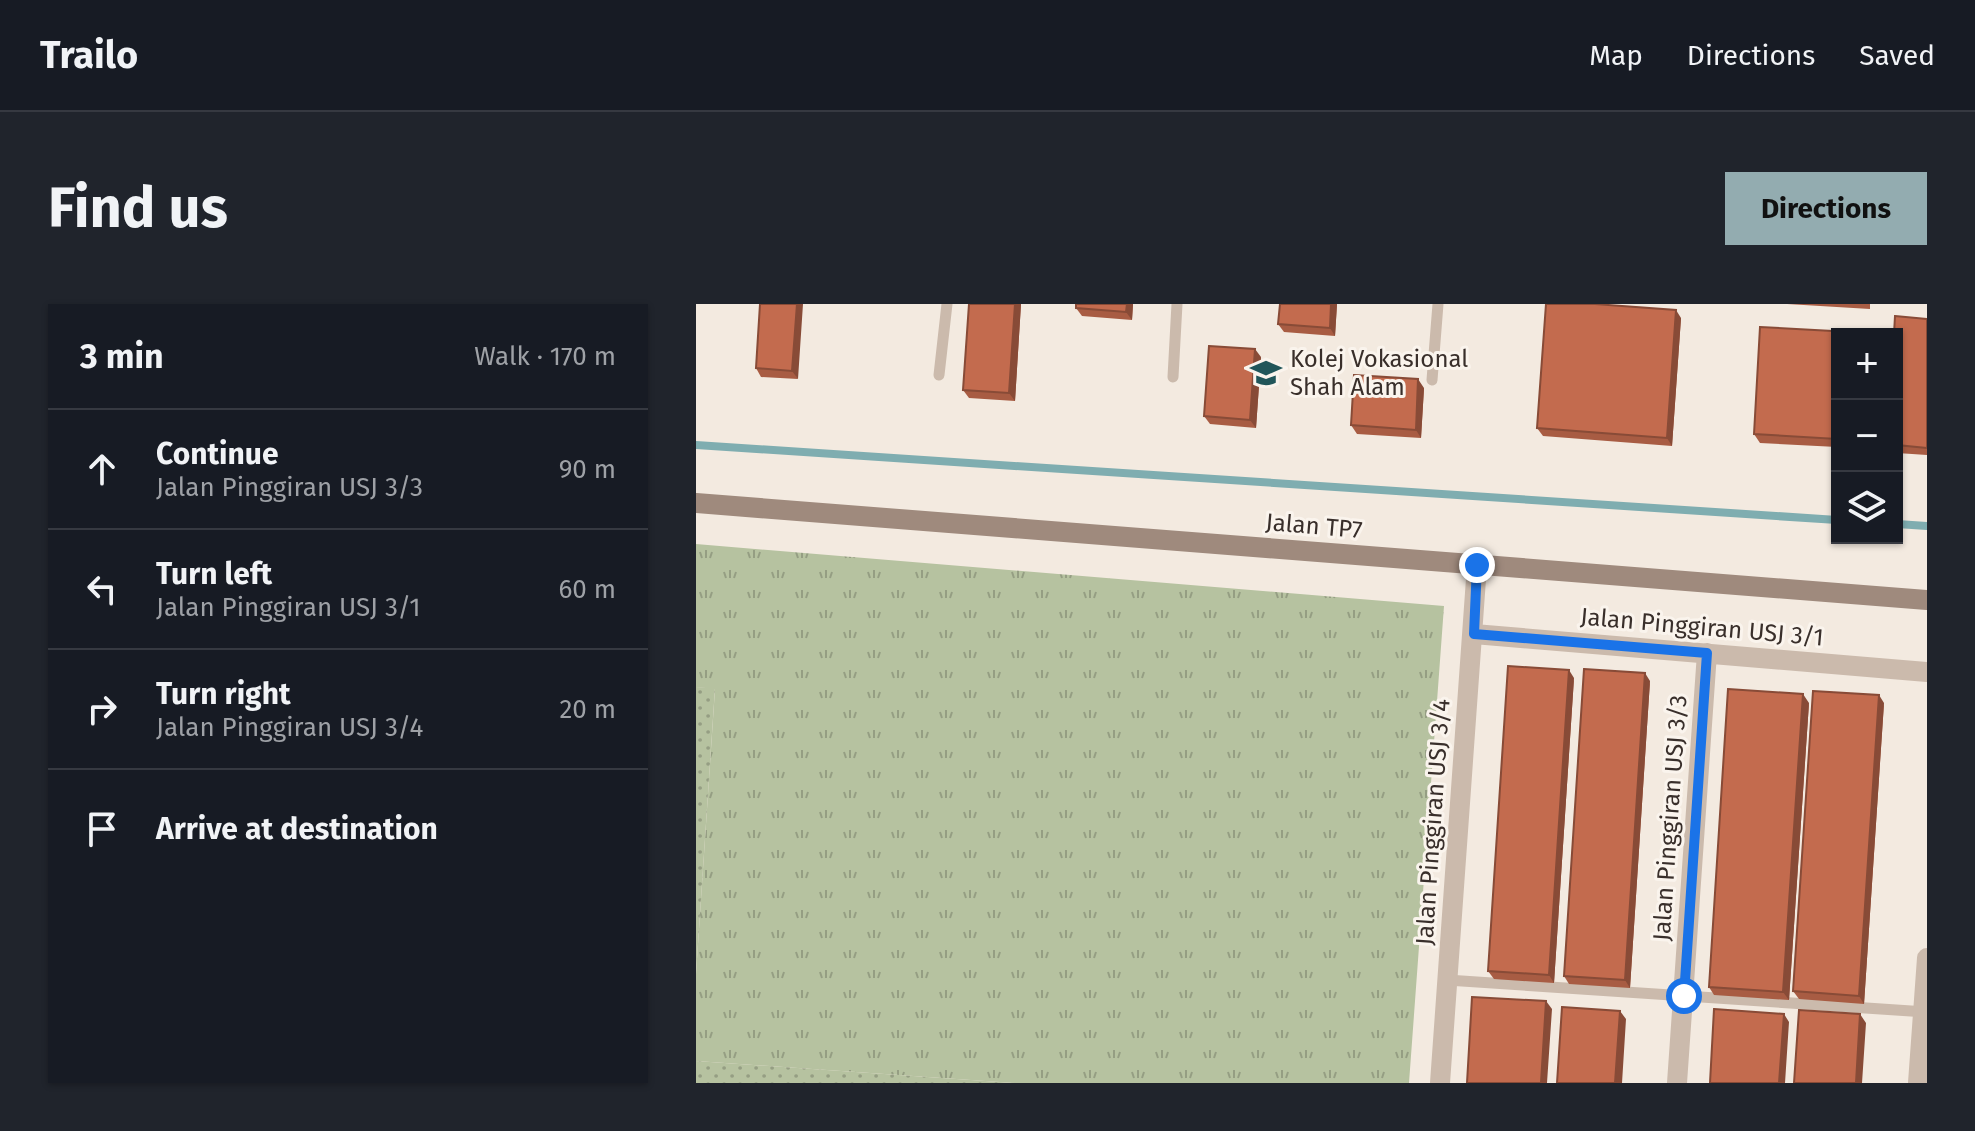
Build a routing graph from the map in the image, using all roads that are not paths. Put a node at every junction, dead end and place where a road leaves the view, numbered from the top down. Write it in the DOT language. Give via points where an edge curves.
graph roads {
  1 [pos="947,304"];
  2 [pos="1177,304"];
  3 [pos="1438,304"];
  4 [pos="939,375"];
  5 [pos="1173,377"];
  6 [pos="1432,380"];
  7 [pos="696,503"];
  8 [pos="1477,565"];
  9 [pos="1927,600"];
  10 [pos="1474,634"];
  11 [pos="1707,653"];
  12 [pos="1927,672"];
  13 [pos="1927,958"];
  14 [pos="1447,980"];
  15 [pos="1684,996"];
  16 [pos="1925,1012"];
  17 [pos="1440,1083"];
  18 [pos="1677,1083"];
  19 [pos="1918,1083"];
  1 -- 4 [label="lane"];
  2 -- 5 [label="lane"];
  3 -- 6 [label="lane"];
  7 -- 8 [label="street, Jalan TP7"];
  8 -- 9 [label="street, Jalan TP7"];
  8 -- 10 [label="street, Jalan Pinggiran USJ 3/4"];
  10 -- 11 [label="street, Jalan Pinggiran USJ 3/1"];
  10 -- 14 [label="street, Jalan Pinggiran USJ 3/4"];
  11 -- 12 [label="street, Jalan Pinggiran USJ 3/1"];
  11 -- 15 [label="street, Jalan Pinggiran USJ 3/3"];
  13 -- 16 [label="street"];
  14 -- 15 [label="lane"];
  14 -- 17 [label="street, Jalan Pinggiran USJ 3/4"];
  15 -- 16 [label="lane"];
  15 -- 18 [label="street, Jalan Pinggiran USJ 3/3"];
  16 -- 19 [label="street"];
}
